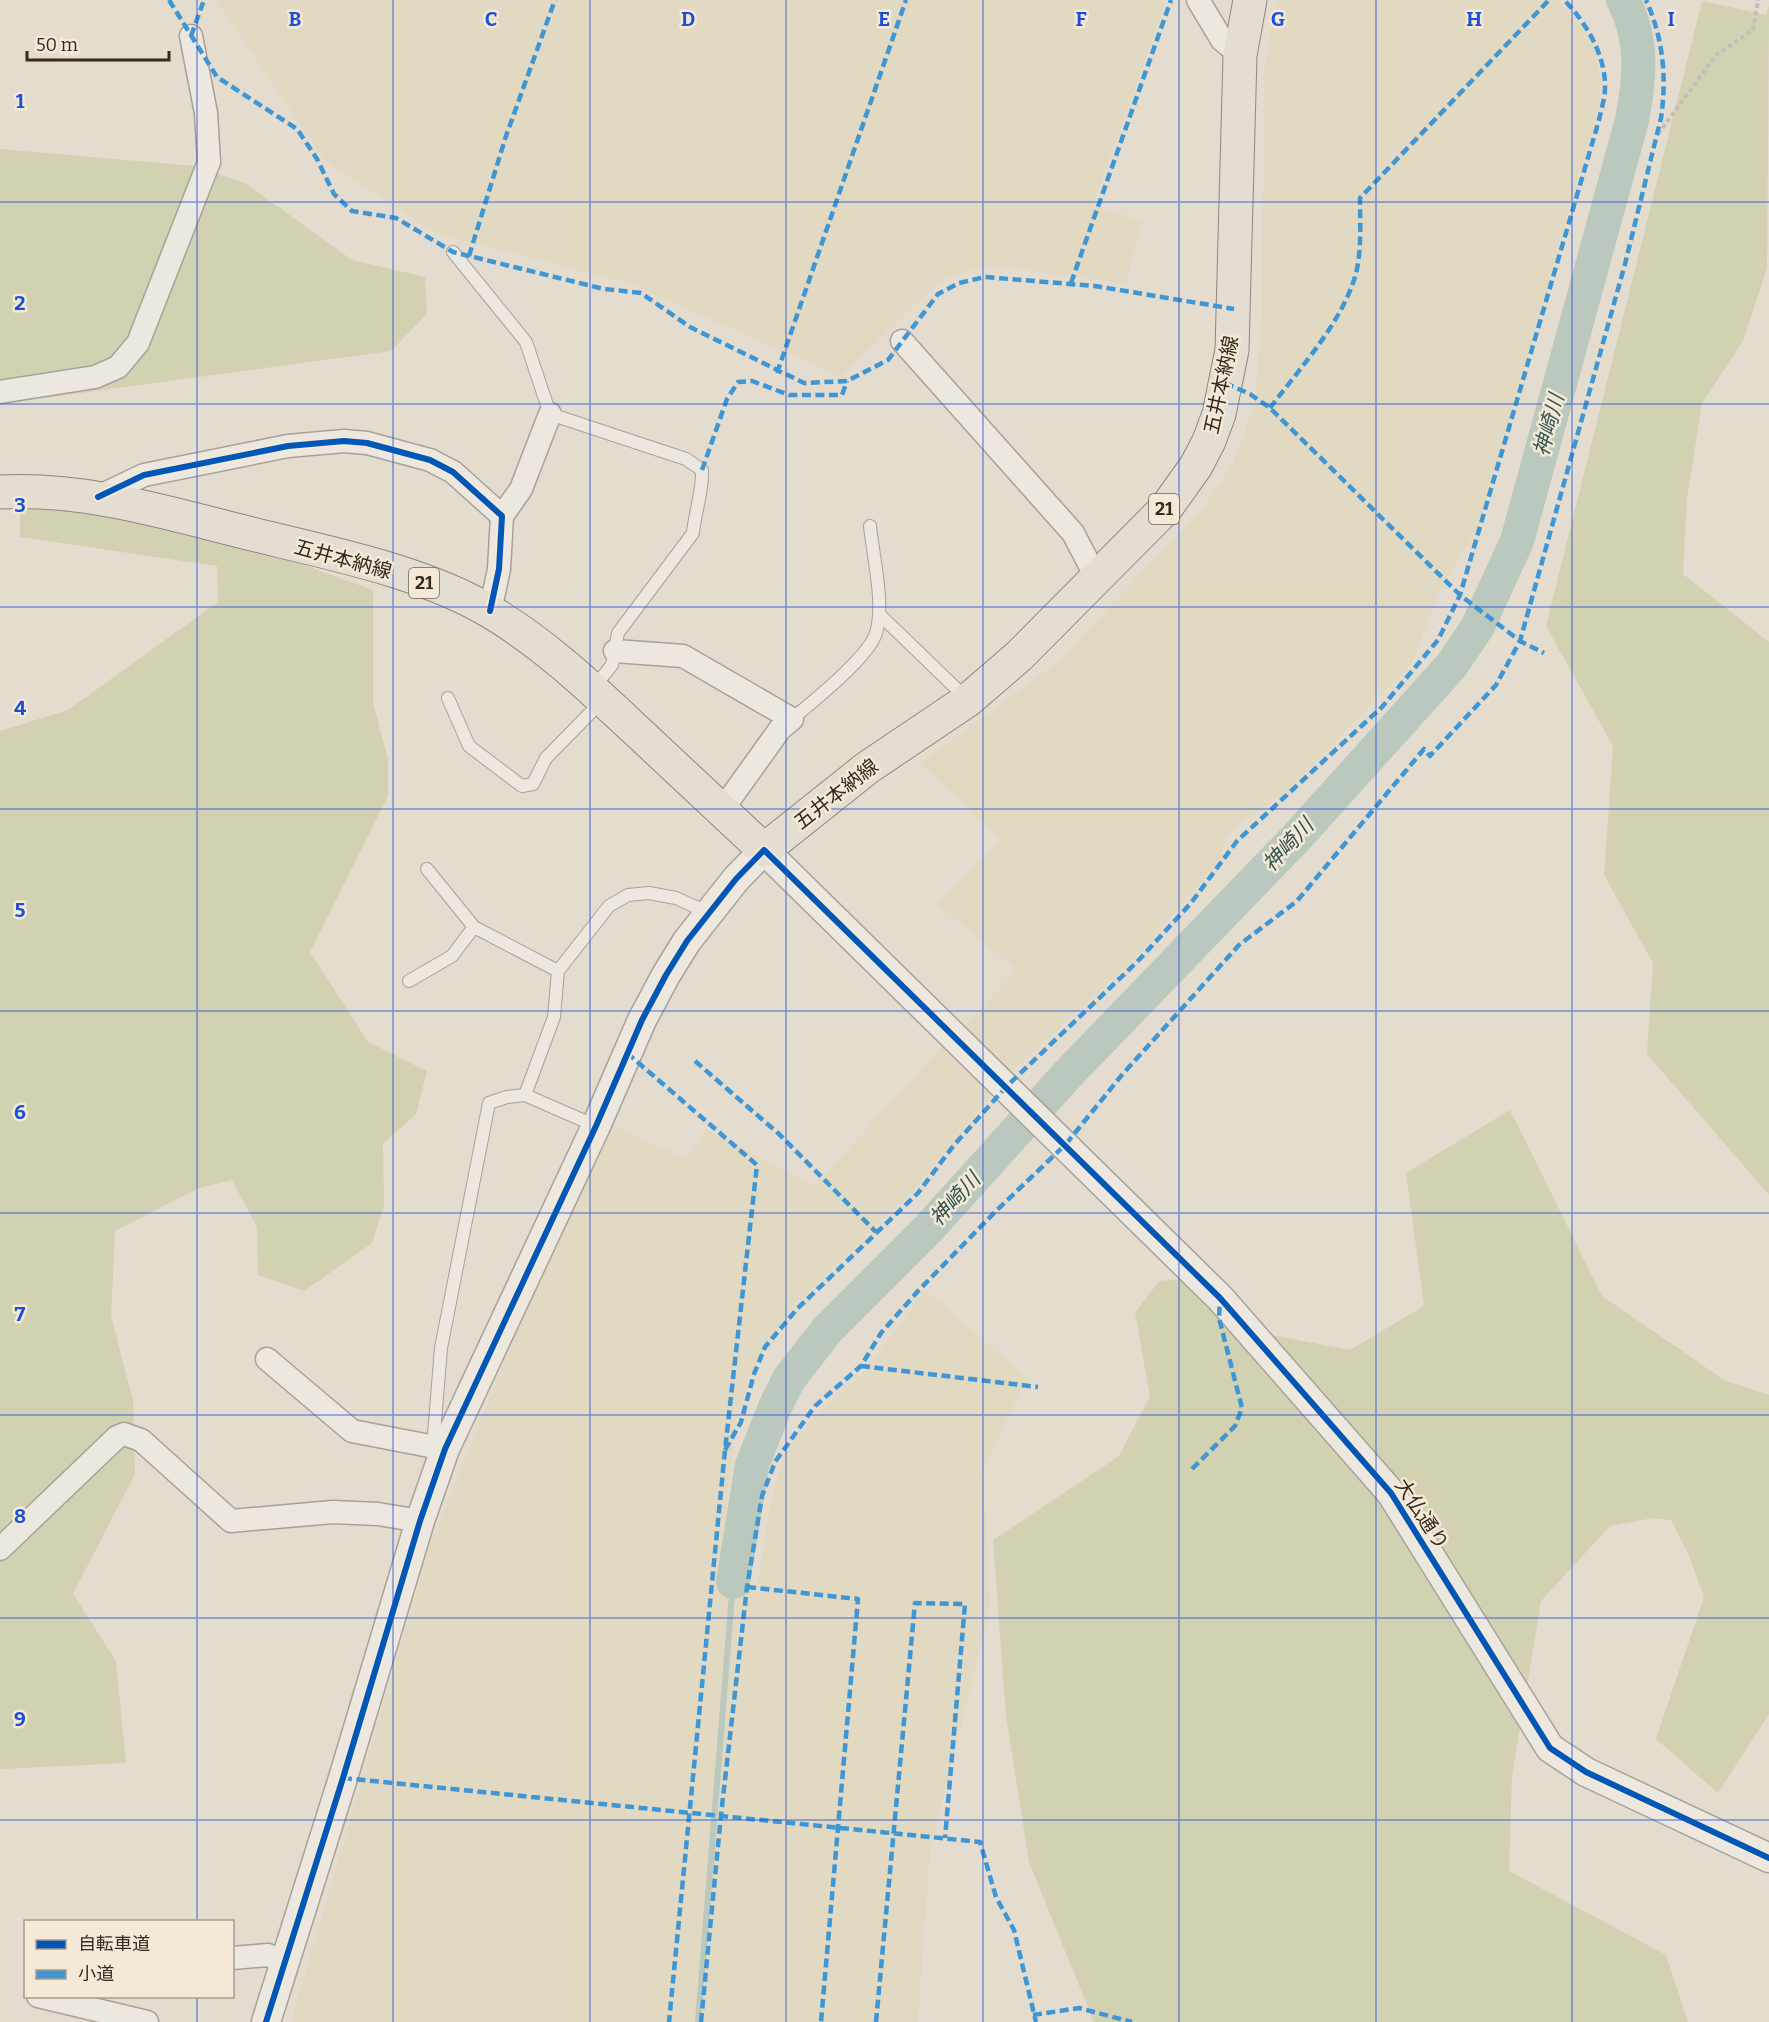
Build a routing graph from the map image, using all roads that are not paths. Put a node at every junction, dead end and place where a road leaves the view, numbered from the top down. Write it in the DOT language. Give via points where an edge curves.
graph roads {
  1 [pos="1198,0"];
  2 [pos="1250,0"];
  3 [pos="191,36"];
  4 [pos="1240,55"];
  5 [pos="453,252"];
  6 [pos="902,341"];
  7 [pos="0,392"];
  8 [pos="550,414"];
  9 [pos="0,492"];
  10 [pos="98,497"];
  11 [pos="502,516"];
  12 [pos="870,526"];
  13 [pos="1096,577"];
  14 [pos="490,611"];
  15 [pos="879,614"];
  16 [pos="615,651"];
  17 [pos="598,694"];
  18 [pos="448,698"];
  19 [pos="968,700"];
  20 [pos="792,719"];
  21 [pos="722,810"];
  22 [pos="764,850"];
  23 [pos="427,868"];
  24 [pos="710,913"];
  25 [pos="474,927"];
  26 [pos="558,971"];
  27 [pos="409,981"];
  28 [pos="525,1095"];
  29 [pos="596,1126"];
  30 [pos="267,1359"];
  31 [pos="439,1448"];
  32 [pos="420,1521"];
  33 [pos="0,1549"];
  34 [pos="1769,1858"];
  35 [pos="234,1958"];
  36 [pos="286,1964"];
  37 [pos="46,1998"];
  38 [pos="147,2022"];
  39 [pos="266,2022"];
  1 -- 4 [label="street" via="1222,40"];
  2 -- 4 [label="main road, 五井本納線 / 21"];
  3 -- 7 [label="street" via="206,113 209,162 138,343 118,367 95,377"];
  4 -- 13 [label="main road, 五井本納線 / 21" via="1232,350 1219,414 1196,466 1166,508"];
  5 -- 8 [label="lane" via="526,342"];
  6 -- 13 [label="street" via="1073,533"];
  8 -- 11 [label="street" via="521,489"];
  8 -- 16 [label="lane" via="686,459 702,470 703,487 693,533 618,633"];
  9 -- 10 [label="main road, 五井本納線 / 21"];
  10 -- 11 [label="street" via="144,475 288,446 344,441 430,460 453,472"];
  10 -- 14 [label="main road, 五井本納線 / 21" via="388,570"];
  11 -- 14 [label="street" via="499,569"];
  12 -- 15 [label="lane"];
  13 -- 19 [label="main road, 五井本納線 / 21" via="1019,656"];
  14 -- 17 [label="main road, 五井本納線 / 21" via="574,671"];
  15 -- 19 [label="lane"];
  15 -- 20 [label="lane" via="876,635 846,673"];
  16 -- 17 [label="lane"];
  16 -- 20 [label="street" via="683,656"];
  17 -- 18 [label="lane" via="546,758 532,784 522,786 469,746"];
  17 -- 21 [label="main road, 五井本納線 / 21"];
  19 -- 22 [label="main road, 五井本納線 / 21" via="867,768"];
  20 -- 21 [label="street" via="780,729"];
  21 -- 22 [label="main road, 五井本納線 / 21"];
  22 -- 24 [label="street"];
  22 -- 34 [label="street, 大仏通り" via="1220,1298 1391,1493 1550,1748 1586,1772"];
  23 -- 25 [label="lane"];
  24 -- 26 [label="lane" via="676,898 649,893 628,895 609,906 596,920"];
  24 -- 29 [label="street" via="666,975"];
  25 -- 26 [label="lane"];
  25 -- 27 [label="lane" via="452,956"];
  26 -- 28 [label="lane" via="554,1017"];
  28 -- 29 [label="lane"];
  28 -- 31 [label="lane" via="507,1096 489,1104 482,1130 441,1348"];
  29 -- 31 [label="street"];
  30 -- 31 [label="street" via="352,1431"];
  31 -- 32 [label="street"];
  32 -- 33 [label="street" via="333,1512 231,1521 141,1440 124,1434"];
  32 -- 36 [label="street"];
  35 -- 36 [label="street" via="268,1955"];
  36 -- 39 [label="street"];
  37 -- 38 [label="street"];
}
